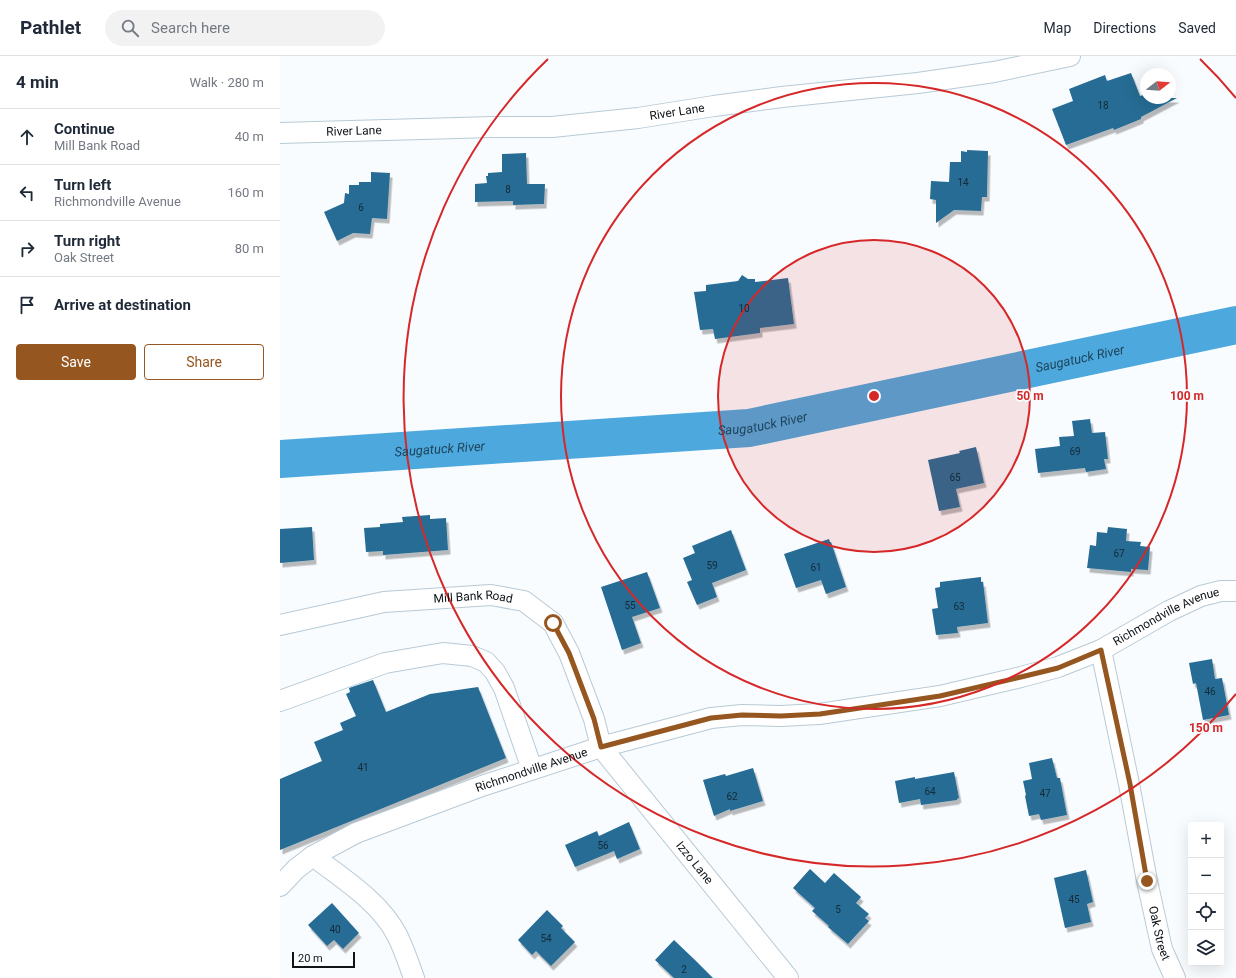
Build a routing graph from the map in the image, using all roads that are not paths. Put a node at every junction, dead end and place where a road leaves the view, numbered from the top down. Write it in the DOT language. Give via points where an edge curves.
graph roads {
  1 [pos="1070,56"];
  2 [pos="280,133"];
  3 [pos="1236,591"];
  4 [pos="280,625"];
  5 [pos="1101,650"];
  6 [pos="280,701"];
  7 [pos="601,747"];
  8 [pos="532,769"];
  9 [pos="313,856"];
  10 [pos="280,886"];
  11 [pos="414,978"];
  12 [pos="788,978"];
  13 [pos="1175,978"];
  1 -- 2 [label="street, River Lane" via="994,72 918,83 782,97 630,119 552,127"];
  3 -- 5 [label="street, Richmondville Avenue" via="1221,591 1201,596 1169,611"];
  4 -- 7 [label="street, Mill Bank Road" via="384,602 490,595 524,601 553,623 569,653 594,719"];
  5 -- 7 [label="street, Richmondville Avenue" via="1058,668 940,696 820,714 711,718"];
  5 -- 13 [label="street, Oak Street" via="1130,784 1148,888 1162,949"];
  6 -- 8 [label="street" via="385,663 443,653 472,656 486,662 496,672"];
  7 -- 8 [label="street, Richmondville Avenue"];
  7 -- 12 [label="street, Izzo Lane"];
  8 -- 9 [label="street, Richmondville Avenue" via="356,833"];
  9 -- 10 [label="street, Richmondville Avenue"];
  9 -- 11 [label="street" via="361,893 382,913 397,935"];
}
